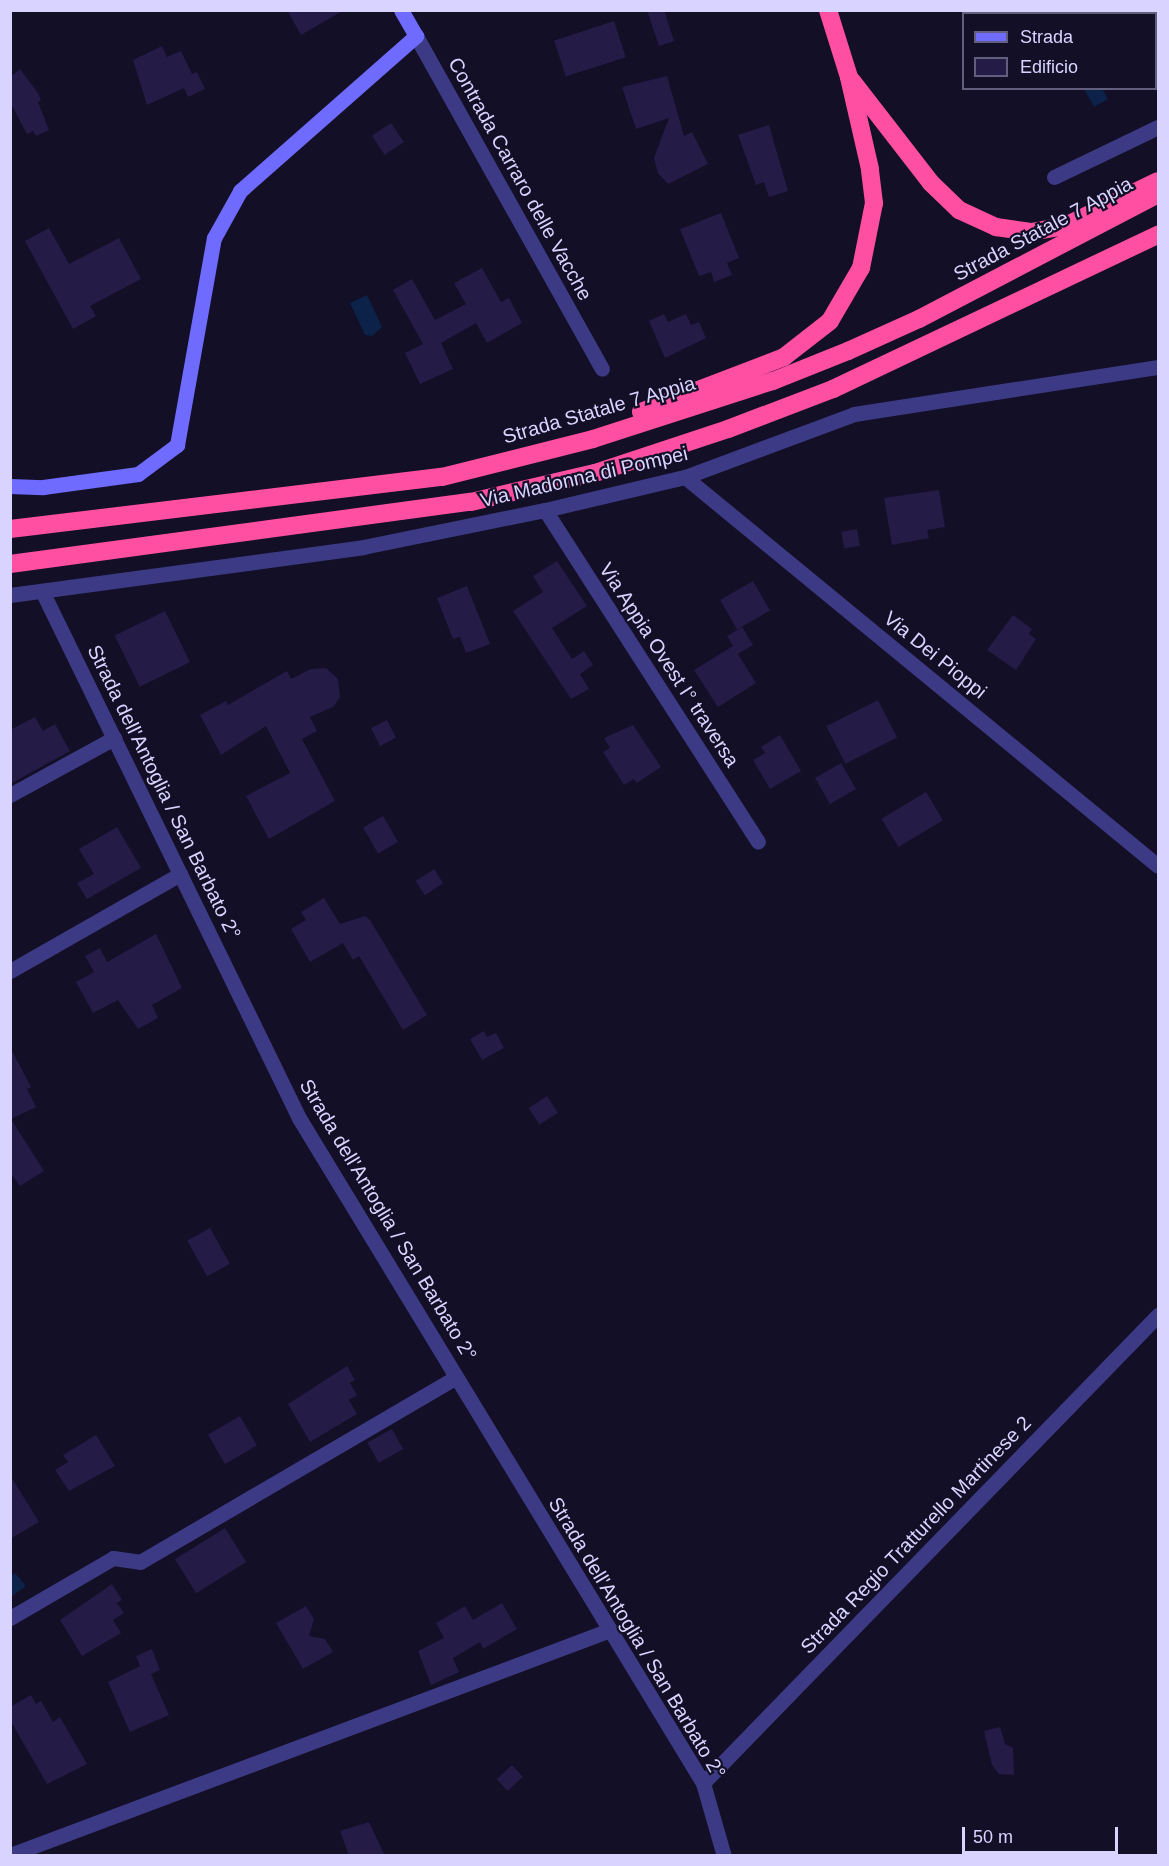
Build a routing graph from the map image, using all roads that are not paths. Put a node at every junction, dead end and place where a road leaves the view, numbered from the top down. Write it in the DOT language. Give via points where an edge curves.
graph roads {
  1 [pos="401,10"];
  2 [pos="828,10"];
  3 [pos="416,36"];
  4 [pos="849,77"];
  5 [pos="1158,127"];
  6 [pos="1054,177"];
  7 [pos="1158,181"];
  8 [pos="1158,194"];
  9 [pos="1158,235"];
  10 [pos="1158,367"];
  11 [pos="602,369"];
  12 [pos="592,439"];
  13 [pos="685,477"];
  14 [pos="10,486"];
  15 [pos="545,510"];
  16 [pos="10,529"];
  17 [pos="10,564"];
  18 [pos="42,591"];
  19 [pos="10,595"];
  20 [pos="114,738"];
  21 [pos="10,795"];
  22 [pos="758,842"];
  23 [pos="1158,866"];
  24 [pos="180,874"];
  25 [pos="10,971"];
  26 [pos="1158,1315"];
  27 [pos="456,1377"];
  28 [pos="10,1618"];
  29 [pos="610,1630"];
  30 [pos="703,1783"];
  31 [pos="10,1856"];
  32 [pos="724,1856"];
  1 -- 3 [label="street, Contrada Carraro delle Vacche"];
  2 -- 4 [label="highway"];
  3 -- 11 [label="street, Contrada Carraro delle Vacche"];
  3 -- 14 [label="street" via="240,191 214,238 177,445 138,474 43,487"];
  4 -- 7 [label="highway" via="931,183 959,210 996,227 1031,232 1065,226"];
  4 -- 12 [label="highway" via="874,203 861,268 830,321 784,357 645,410"];
  5 -- 6 [label="street"];
  8 -- 12 [label="highway, Strada Statale 7 Appia" via="919,320 848,351 773,381"];
  9 -- 17 [label="highway" via="833,388 595,473 471,502"];
  10 -- 13 [label="street, Via Madonna di Pompei" via="854,414"];
  12 -- 16 [label="highway, Strada Statale 7 Appia" via="442,477"];
  13 -- 15 [label="street, Via Madonna di Pompei"];
  13 -- 23 [label="street, Via Dei Pioppi"];
  15 -- 18 [label="street, Via Madonna di Pompei" via="363,547"];
  15 -- 22 [label="street, Via Appia Ovest I° traversa"];
  18 -- 19 [label="street, Via Madonna di Pompei"];
  18 -- 20 [label="street, Strada dell'Antoglia / San Barbato 2°"];
  20 -- 21 [label="street"];
  20 -- 24 [label="street, Strada dell'Antoglia / San Barbato 2°"];
  24 -- 25 [label="street"];
  24 -- 27 [label="street, Strada dell'Antoglia / San Barbato 2°" via="299,1118"];
  26 -- 30 [label="street, Strada Regio Tratturello Martinese 2"];
  27 -- 28 [label="street" via="140,1562 113,1558"];
  27 -- 29 [label="street, Strada dell'Antoglia / San Barbato 2°"];
  29 -- 30 [label="street, Strada dell'Antoglia / San Barbato 2°"];
  29 -- 31 [label="street"];
  30 -- 32 [label="street, Strada dell'Antoglia / San Barbato 2°"];
}
